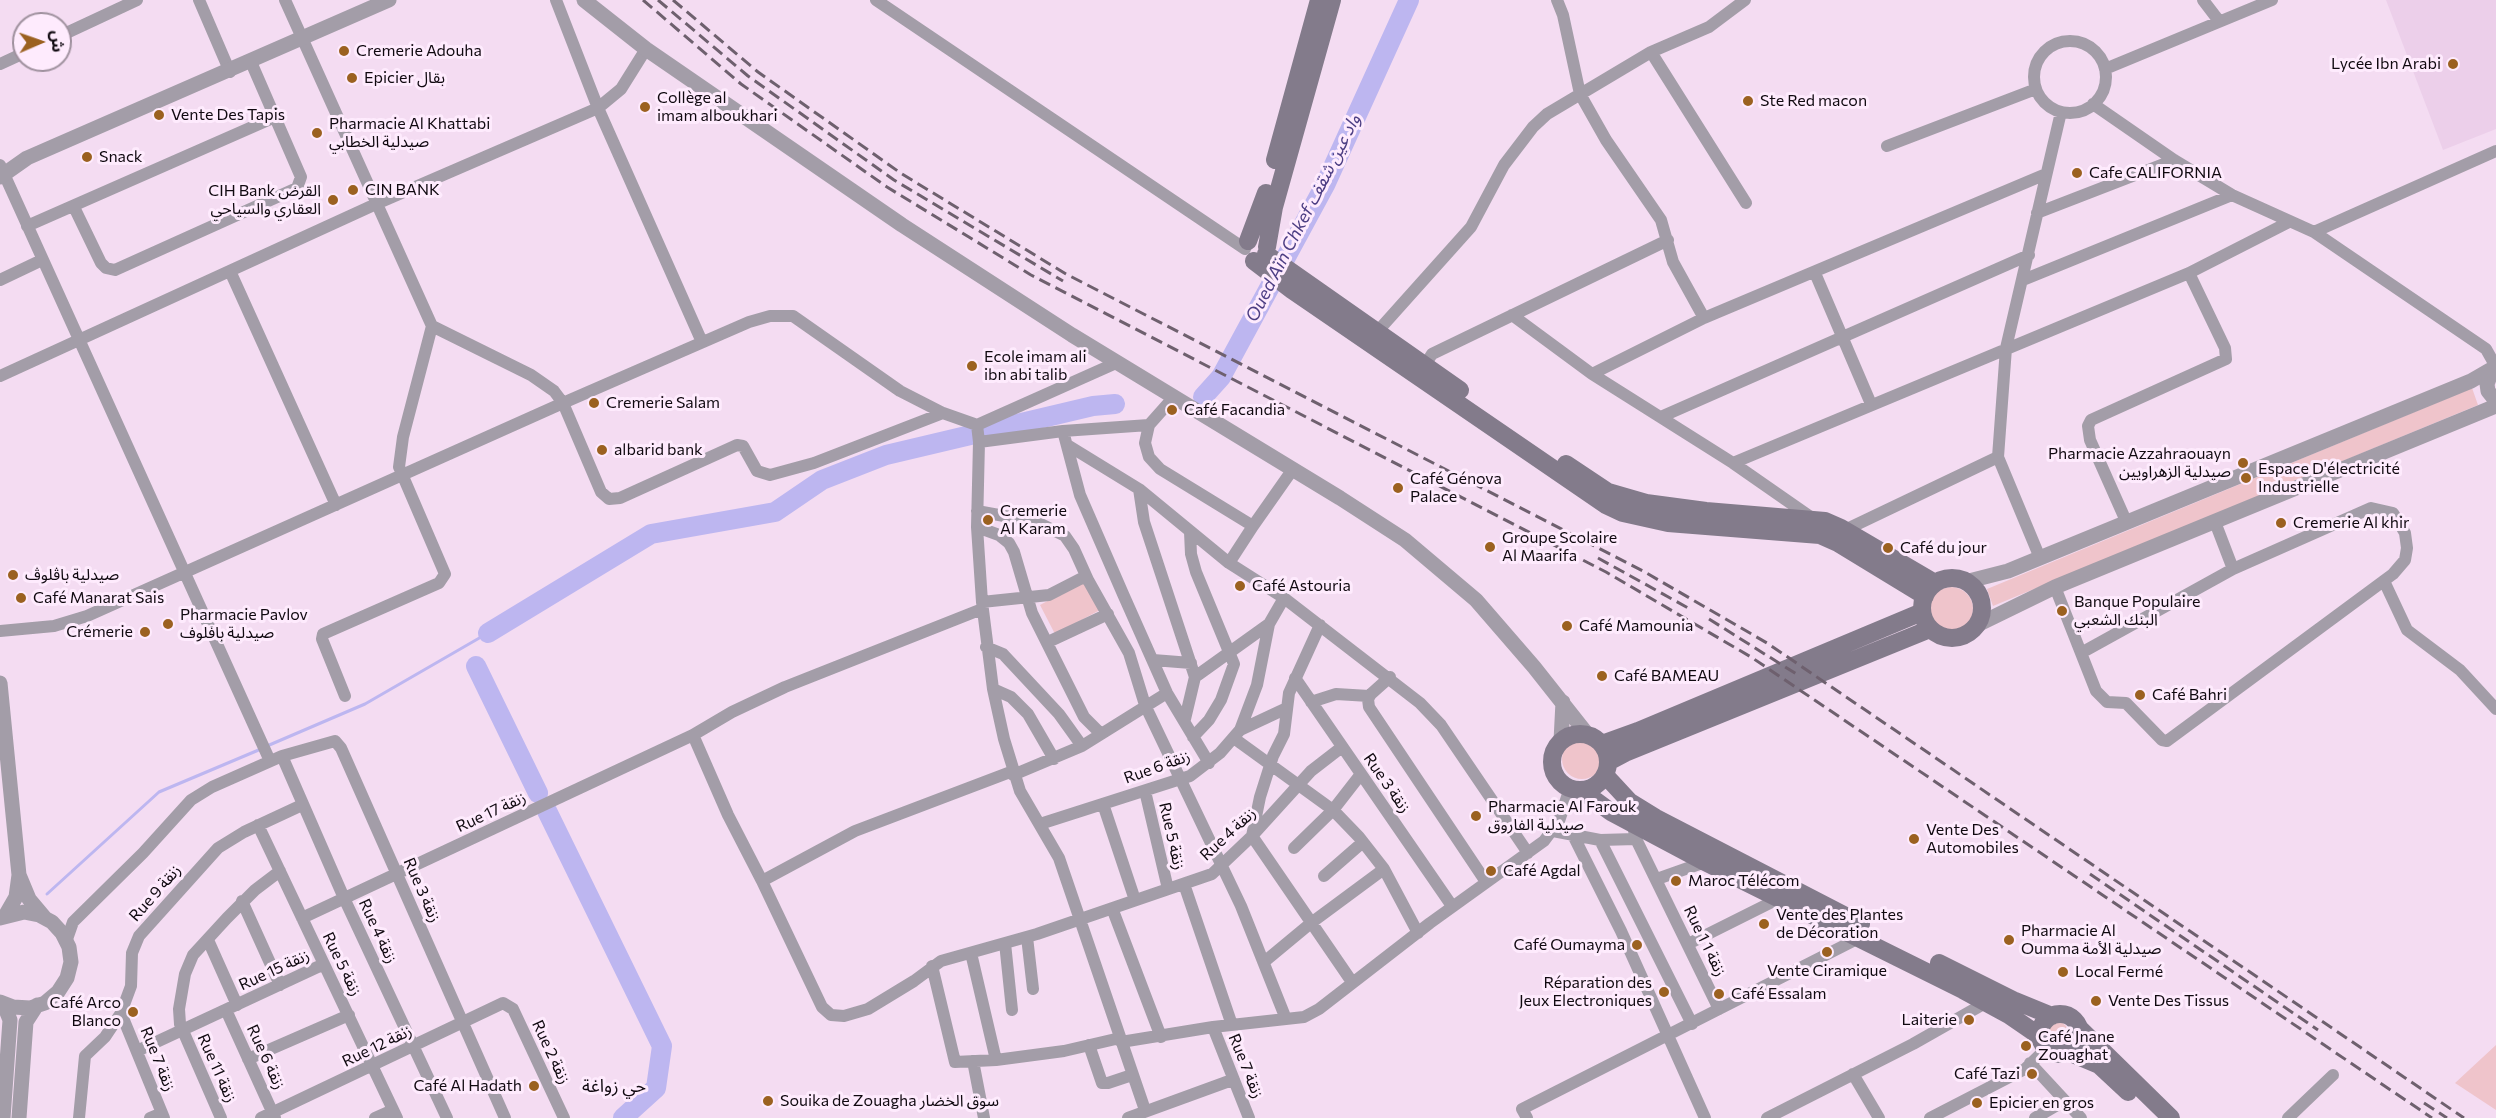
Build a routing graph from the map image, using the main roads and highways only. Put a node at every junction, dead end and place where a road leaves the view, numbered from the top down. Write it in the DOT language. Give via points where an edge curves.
graph roads {
  1 [pos="1319,0"];
  2 [pos="1332,0"];
  3 [pos="1261,255"];
  4 [pos="1296,284"];
  5 [pos="1928,597"];
  6 [pos="1930,629"];
  7 [pos="1595,739"];
  8 [pos="1607,768"];
  9 [pos="1575,789"];
  10 [pos="2052,1016"];
  11 [pos="2079,1028"];
  12 [pos="2044,1043"];
  13 [pos="2068,1052"];
  14 [pos="2155,1118"];
  15 [pos="2171,1118"];
  1 -- 3 [label="main road" via="1261,212"];
  2 -- 3 [label="main road"];
  3 -- 4 [label="main road"];
  4 -- 5 [label="main road" via="1587,493 1623,513 1668,523 1820,535"];
  4 -- 5 [label="main road" via="1377,332 1608,492 1646,503 1706,511 1812,518 1845,530"];
  5 -- 6 [label="main road"];
  5 -- 6 [label="main road" via="1948,579 1965,582 1980,600 1981,614 1966,634 1952,638"];
  5 -- 7 [label="main road" via="1638,732"];
  6 -- 8 [label="main road" via="1625,753"];
  7 -- 8 [label="main road"];
  7 -- 9 [label="main road" via="1571,735 1554,752 1553,768 1559,780"];
  8 -- 9 [label="main road" via="1594,787"];
  8 -- 10 [label="main road" via="1633,804 1690,838"];
  9 -- 12 [label="main road" via="1634,830 1861,937 1986,1002"];
  10 -- 11 [label="main road" via="2069,1016"];
  10 -- 12 [label="main road" via="2043,1025"];
  11 -- 13 [label="main road" via="2078,1042"];
  11 -- 15 [label="main road"];
  12 -- 13 [label="main road" via="2056,1053"];
  13 -- 14 [label="main road" via="2099,1065"];
}
